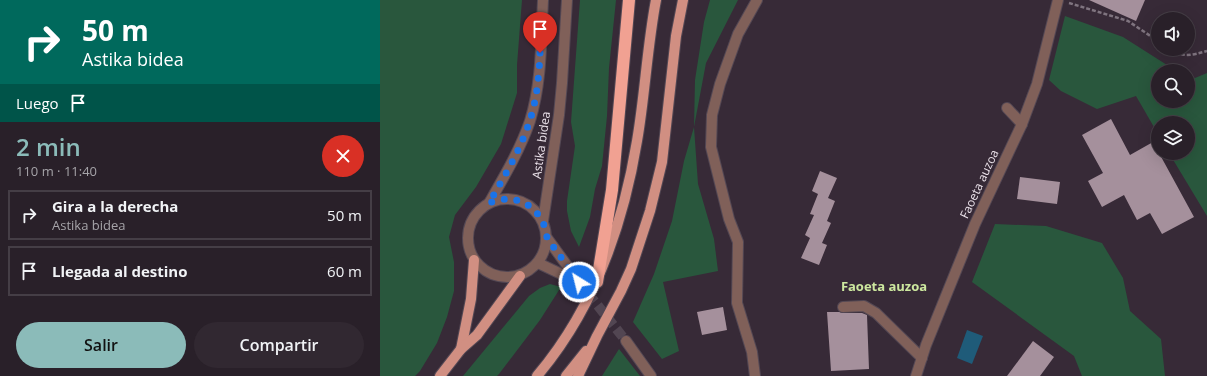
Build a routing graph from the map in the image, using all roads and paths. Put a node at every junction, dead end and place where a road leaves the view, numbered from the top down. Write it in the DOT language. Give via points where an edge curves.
graph roads {
  1 [pos="543,0"];
  2 [pos="567,0"];
  3 [pos="629,0"];
  4 [pos="656,0"];
  5 [pos="683,0"];
  6 [pos="757,0"];
  7 [pos="1063,1"];
  8 [pos="1151,36"];
  9 [pos="1207,51"];
  10 [pos="1195,55"];
  11 [pos="1007,108"];
  12 [pos="1022,124"];
  13 [pos="489,203"];
  14 [pos="543,221"];
  15 [pos="547,238"];
  16 [pos="474,260"];
  17 [pos="538,263"];
  18 [pos="520,276"];
  19 [pos="596,282"];
  20 [pos="842,307"];
  21 [pos="597,336"];
  22 [pos="626,341"];
  23 [pos="461,349"];
  24 [pos="922,358"];
  25 [pos="440,376"];
  26 [pos="537,376"];
  27 [pos="566,376"];
  28 [pos="578,376"];
  29 [pos="651,376"];
  30 [pos="754,376"];
  31 [pos="916,376"];
  1 -- 13 [label="street, Astika bidea" via="540,66 534,107 518,151"];
  2 -- 14 [label="street, Astika bidea" via="560,107"];
  3 -- 19 [label="highway" via="613,183"];
  4 -- 19 [label="main road" via="631,174 614,238"];
  5 -- 21 [label="main road" via="657,186 631,269"];
  6 -- 30 [label="street" via="738,34 720,84 712,115 710,147 729,219 738,242 738,303 752,352"];
  7 -- 8 [label="path" via="1128,21"];
  7 -- 12 [label="street, Faoeta auzoa"];
  9 -- 10 [label="path"];
  11 -- 12 [label="street"];
  12 -- 24 [label="street, Faoeta auzoa" via="975,224"];
  13 -- 14 [label="street" via="505,199 517,200 528,204"];
  13 -- 16 [label="street" via="475,216 469,226 468,239"];
  14 -- 15 [label="street"];
  15 -- 17 [label="street" via="545,252"];
  15 -- 17 [label="street" via="579,282"];
  16 -- 18 [label="street" via="495,276"];
  16 -- 23 [label="main road" via="471,299"];
  17 -- 18 [label="street"];
  18 -- 23 [label="main road" via="477,335"];
  19 -- 26 [label="main road" via="563,341"];
  20 -- 24 [label="street" via="864,306 876,313"];
  21 -- 27 [label="main road"];
  21 -- 28 [label="main road"];
  22 -- 29 [label="street"];
  23 -- 25 [label="main road"];
  24 -- 31 [label="street, Faoeta auzoa"];
}
